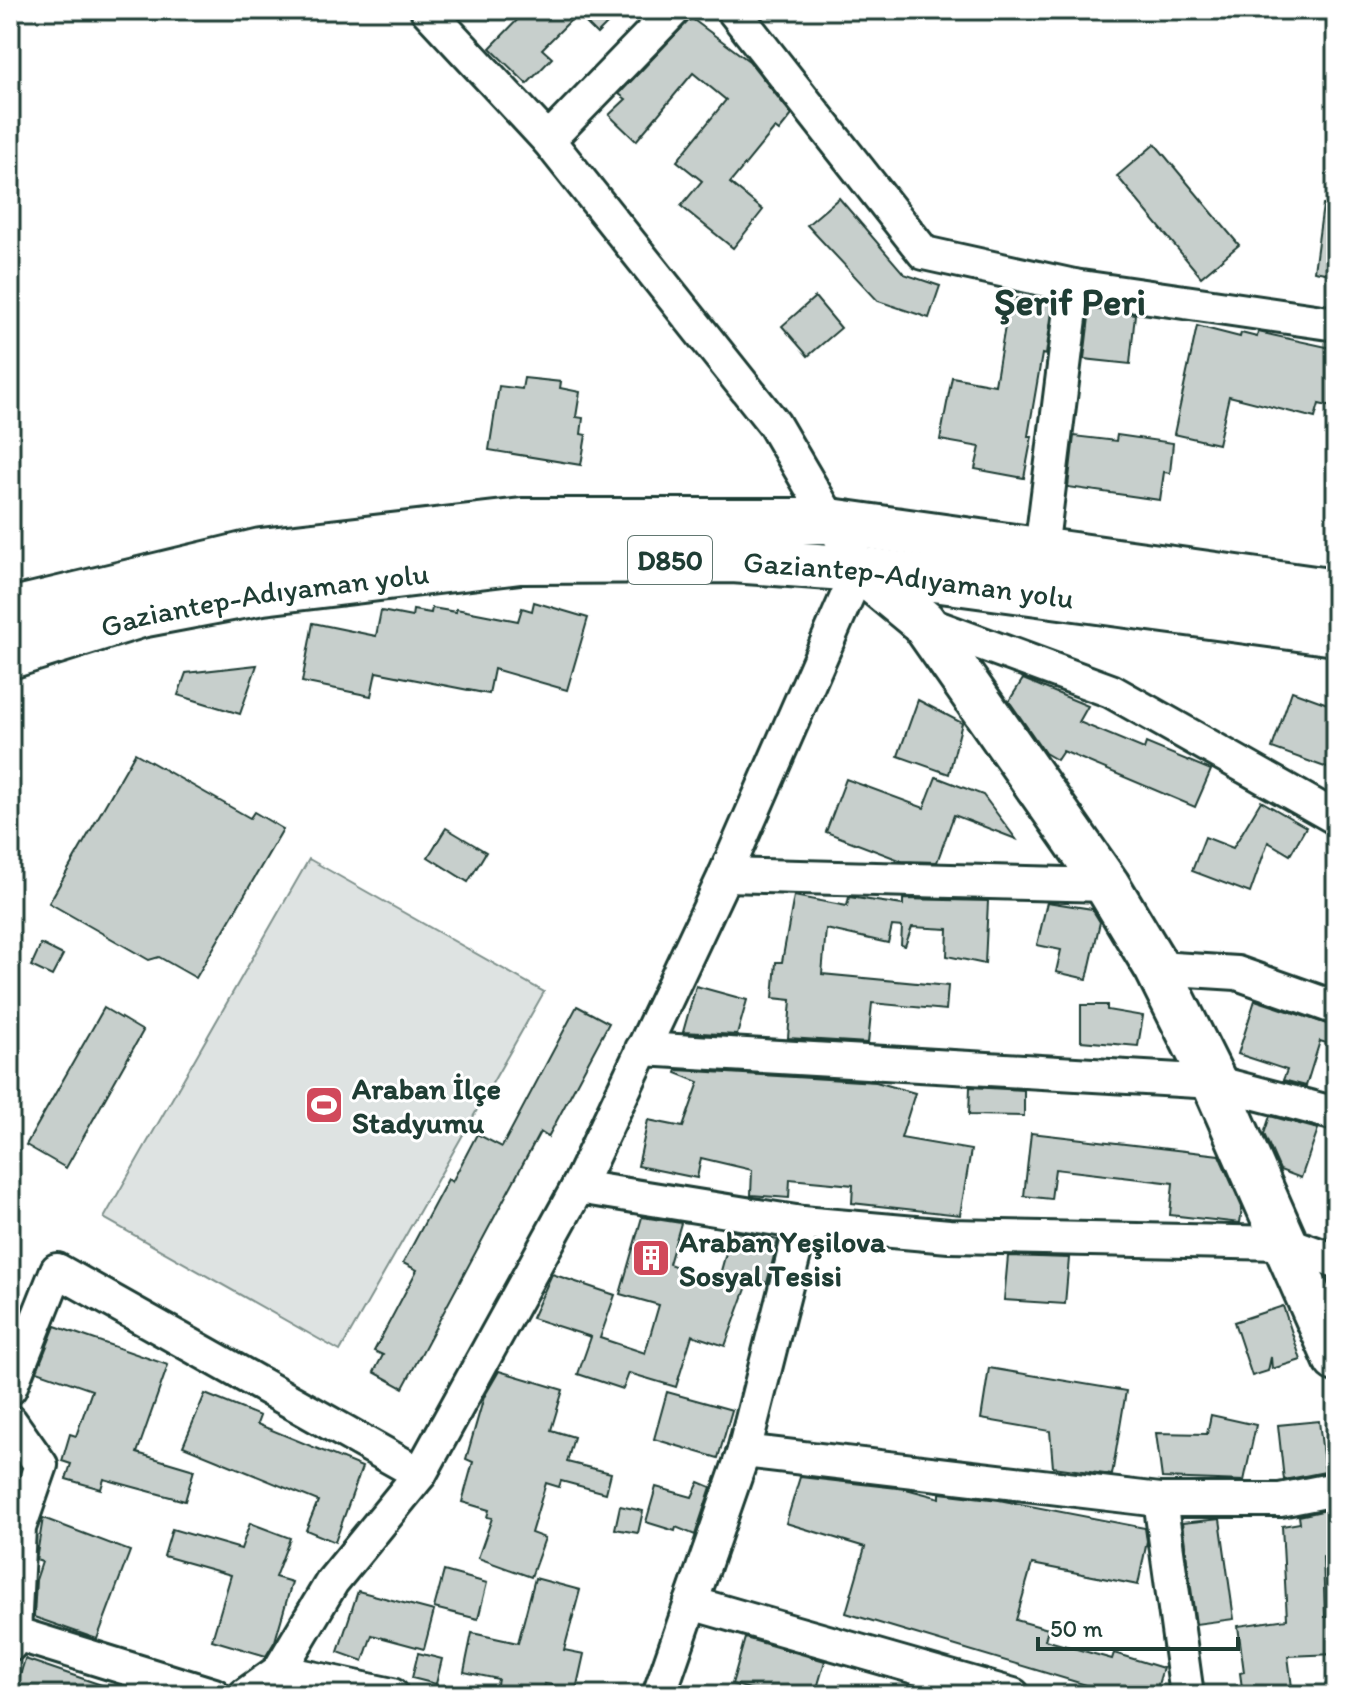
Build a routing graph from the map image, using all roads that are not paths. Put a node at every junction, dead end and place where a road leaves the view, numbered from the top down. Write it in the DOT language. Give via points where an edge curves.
graph roads {
  1 [pos="427,10"];
  2 [pos="674,10"];
  3 [pos="733,10"];
  4 [pos="548,140"];
  5 [pos="1074,286"];
  6 [pos="1336,324"];
  7 [pos="830,521"];
  8 [pos="1041,550"];
  9 [pos="859,569"];
  10 [pos="1336,592"];
  11 [pos="10,611"];
  12 [pos="923,622"];
  13 [pos="1336,633"];
  14 [pos="10,656"];
  15 [pos="1336,818"];
  16 [pos="725,875"];
  17 [pos="1107,885"];
  18 [pos="1157,968"];
  19 [pos="1336,1008"];
  20 [pos="642,1049"];
  21 [pos="1214,1082"];
  22 [pos="1336,1114"];
  23 [pos="578,1187"];
  24 [pos="802,1223"];
  25 [pos="1286,1243"];
  26 [pos="1336,1261"];
  27 [pos="1336,1359"];
  28 [pos="10,1388"];
  29 [pos="10,1421"];
  30 [pos="744,1451"];
  31 [pos="420,1474"];
  32 [pos="1336,1489"];
  33 [pos="1160,1500"];
  34 [pos="691,1603"];
  35 [pos="11,1637"];
  36 [pos="279,1671"];
  37 [pos="214,1695"];
  38 [pos="245,1695"];
  39 [pos="392,1695"];
  40 [pos="659,1695"];
  41 [pos="1013,1695"];
  42 [pos="1187,1695"];
  1 -- 4 [label="street"];
  2 -- 4 [label="street"];
  3 -- 5 [label="street" via="924,253"];
  4 -- 7 [label="street" via="774,424"];
  5 -- 6 [label="street"];
  5 -- 8 [label="street"];
  7 -- 8 [label="main road, Gaziantep-Adıyaman yolu / D850"];
  7 -- 9 [label="street"];
  7 -- 11 [label="main road, Gaziantep-Adıyaman yolu / D850" via="522,521 394,533 261,551"];
  8 -- 10 [label="main road, Gaziantep-Adıyaman yolu / D850"];
  9 -- 12 [label="main road"];
  9 -- 13 [label="main road, Gaziantep-Adıyaman yolu / D850"];
  9 -- 14 [label="main road, Gaziantep-Adıyaman yolu / D850" via="732,560 520,561 263,592 141,615"];
  9 -- 16 [label="street"];
  12 -- 15 [label="street" via="1111,691"];
  12 -- 17 [label="main road"];
  16 -- 17 [label="street"];
  16 -- 20 [label="street"];
  17 -- 18 [label="main road"];
  18 -- 19 [label="street" via="1237,973"];
  18 -- 21 [label="main road"];
  20 -- 21 [label="street"];
  20 -- 23 [label="street"];
  21 -- 22 [label="street"];
  21 -- 25 [label="main road"];
  23 -- 24 [label="street"];
  23 -- 31 [label="street"];
  24 -- 25 [label="street" via="949,1236"];
  24 -- 30 [label="street"];
  25 -- 26 [label="street"];
  25 -- 27 [label="main road"];
  28 -- 31 [label="street" via="57,1270"];
  29 -- 35 [label="street" via="41,1465 19,1528"];
  30 -- 33 [label="street"];
  30 -- 34 [label="street"];
  31 -- 36 [label="street" via="332,1582"];
  32 -- 33 [label="street" via="1280,1500"];
  33 -- 42 [label="street"];
  34 -- 40 [label="street"];
  34 -- 41 [label="street"];
  35 -- 37 [label="street"];
  36 -- 38 [label="street"];
  36 -- 39 [label="street"];
}
